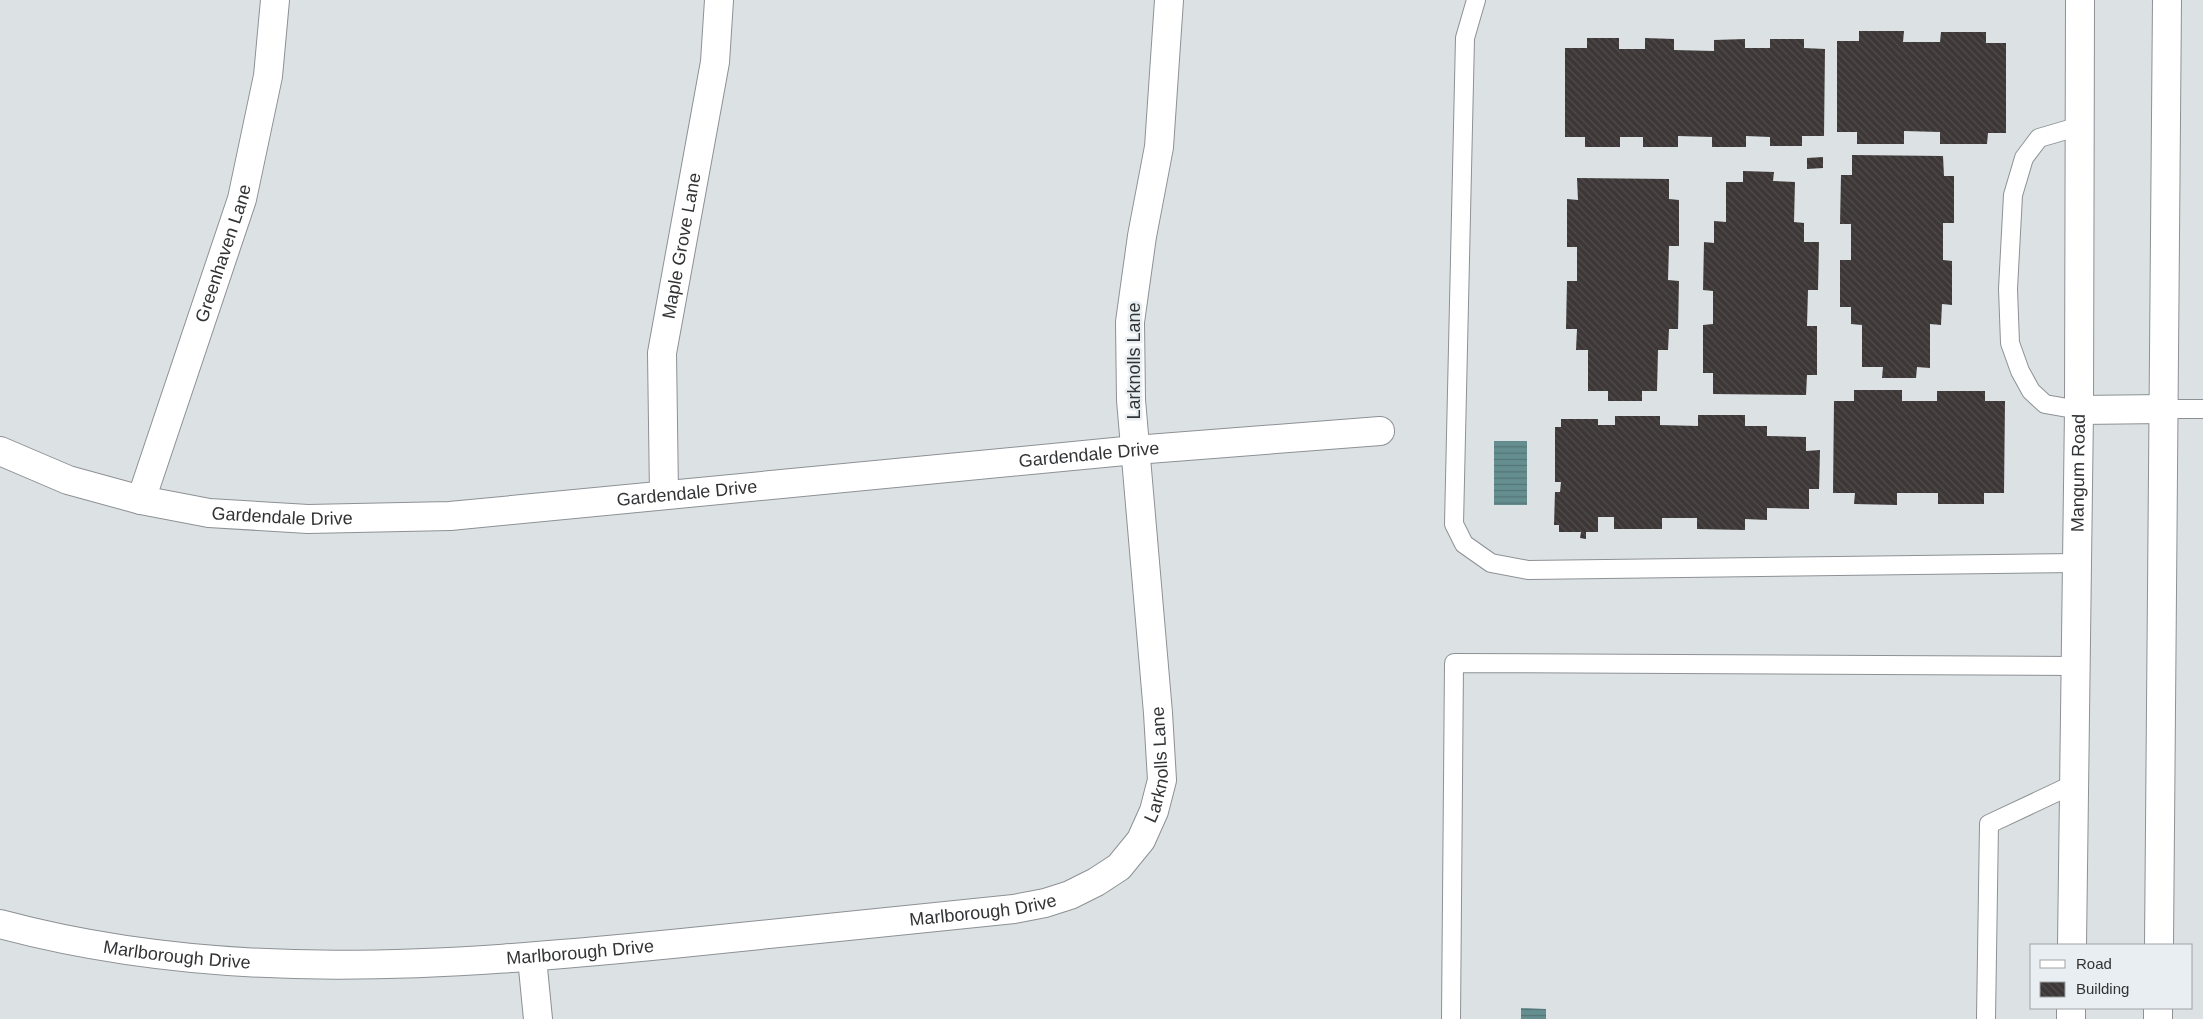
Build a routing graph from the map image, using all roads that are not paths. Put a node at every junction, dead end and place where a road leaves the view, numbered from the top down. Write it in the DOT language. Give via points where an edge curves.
graph roads {
  1 [pos="275,0"];
  2 [pos="719,0"];
  3 [pos="1169,0"];
  4 [pos="1476,0"];
  5 [pos="2080,0"];
  6 [pos="2167,0"];
  7 [pos="2080,126"];
  8 [pos="2164,408"];
  9 [pos="2203,409"];
  10 [pos="2079,410"];
  11 [pos="1380,431"];
  12 [pos="1135,450"];
  13 [pos="0,451"];
  14 [pos="664,494"];
  15 [pos="141,500"];
  16 [pos="2077,563"];
  17 [pos="2076,666"];
  18 [pos="2074,784"];
  19 [pos="1141,840"];
  20 [pos="0,924"];
  21 [pos="2072,944"];
  22 [pos="2159,944"];
  23 [pos="532,958"];
  24 [pos="538,1019"];
  25 [pos="1451,1019"];
  26 [pos="1986,1019"];
  1 -- 15 [label="street, Greenhaven Lane" via="268,76 242,199"];
  2 -- 14 [label="street, Maple Grove Lane" via="715,62 662,353"];
  3 -- 12 [label="street, Larknolls Lane" via="1158,147 1130,322"];
  4 -- 16 [label="lane" via="1465,38 1454,524 1464,544 1491,562 1528,570"];
  5 -- 7 [label="street, Mangum Road"];
  6 -- 8 [label="street"];
  7 -- 10 [label="street, Mangum Road"];
  7 -- 10 [label="lane" via="2039,138 2024,158 2013,195 2008,289 2010,343 2031,390 2045,404"];
  8 -- 9 [label="lane"];
  8 -- 10 [label="street"];
  8 -- 22 [label="street"];
  10 -- 16 [label="street, Mangum Road"];
  11 -- 12 [label="street, Gardendale Drive"];
  12 -- 14 [label="street, Gardendale Drive"];
  12 -- 19 [label="street, Larknolls Lane" via="1162,780 1154,811"];
  13 -- 15 [label="street, Gardendale Drive" via="68,480"];
  14 -- 15 [label="street, Gardendale Drive" via="450,516 308,520 210,512"];
  16 -- 17 [label="street, Mangum Road"];
  17 -- 18 [label="street, Mangum Road"];
  17 -- 25 [label="lane" via="1454,663"];
  18 -- 21 [label="street, Mangum Road"];
  18 -- 26 [label="lane" via="1989,824"];
  19 -- 23 [label="street, Marlborough Drive" via="1119,867 1096,882 1070,895 1037,905"];
  20 -- 23 [label="street, Marlborough Drive" via="97,946 198,959 293,966 432,964"];
  23 -- 24 [label="street"];
}
